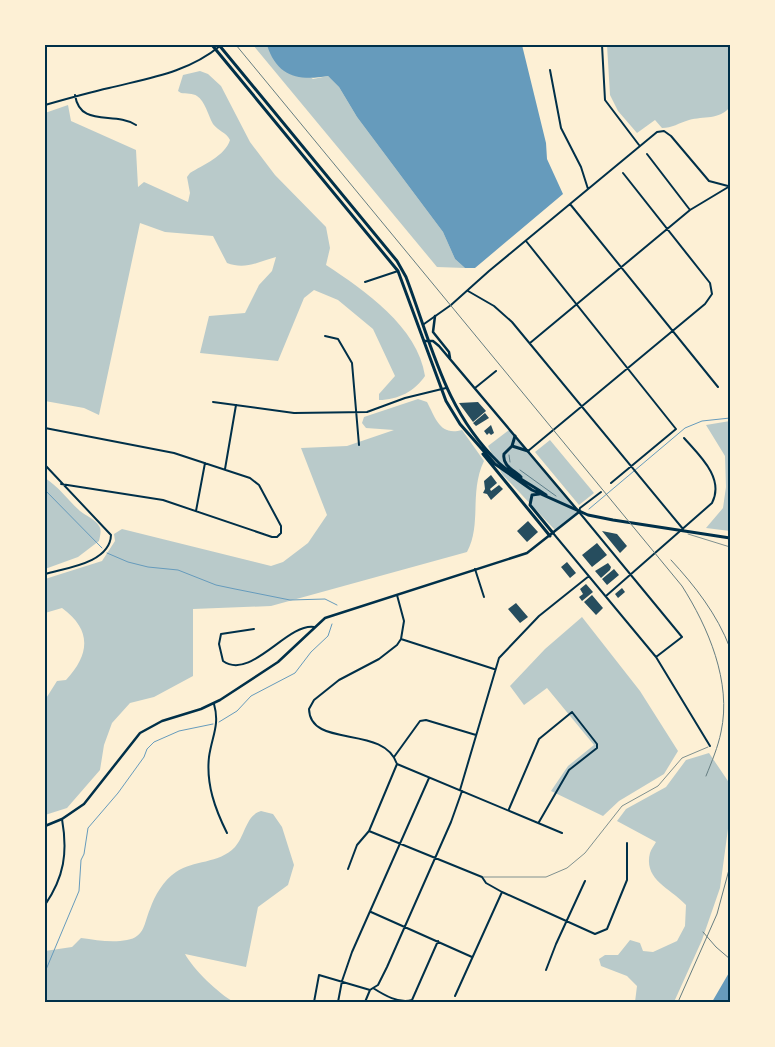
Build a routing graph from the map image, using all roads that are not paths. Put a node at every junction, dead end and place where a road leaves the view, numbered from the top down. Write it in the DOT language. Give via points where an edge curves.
graph roads {
  1 [pos="212,45"];
  2 [pos="602,45"];
  3 [pos="219,46"];
  4 [pos="216,50"];
  5 [pos="550,70"];
  6 [pos="75,95"];
  7 [pos="45,105"];
  8 [pos="136,124"];
  9 [pos="639,145"];
  10 [pos="647,154"];
  11 [pos="624,173"];
  12 [pos="729,186"];
  13 [pos="588,190"];
  14 [pos="570,204"];
  15 [pos="690,210"];
  16 [pos="667,228"];
  17 [pos="526,241"];
  18 [pos="621,267"];
  19 [pos="403,269"];
  20 [pos="398,271"];
  21 [pos="365,282"];
  22 [pos="468,291"];
  23 [pos="577,303"];
  24 [pos="435,316"];
  25 [pos="421,326"];
  26 [pos="672,330"];
  27 [pos="325,336"];
  28 [pos="426,340"];
  29 [pos="530,343"];
  30 [pos="451,359"];
  31 [pos="626,368"];
  32 [pos="496,371"];
  33 [pos="718,387"];
  34 [pos="446,388"];
  35 [pos="475,388"];
  36 [pos="442,389"];
  37 [pos="213,402"];
  38 [pos="236,405"];
  39 [pos="581,406"];
  40 [pos="356,412"];
  41 [pos="45,428"];
  42 [pos="515,436"];
  43 [pos="684,438"];
  44 [pos="472,439"];
  45 [pos="359,445"];
  46 [pos="512,446"];
  47 [pos="528,451"];
  48 [pos="205,463"];
  49 [pos="45,466"];
  50 [pos="632,468"];
  51 [pos="225,470"];
  52 [pos="525,481"];
  53 [pos="611,483"];
  54 [pos="61,484"];
  55 [pos="601,492"];
  56 [pos="538,494"];
  57 [pos="549,497"];
  58 [pos="196,511"];
  59 [pos="579,512"];
  60 [pos="683,529"];
  61 [pos="552,535"];
  62 [pos="730,538"];
  63 [pos="730,547"];
  64 [pos="475,569"];
  65 [pos="45,574"];
  66 [pos="630,575"];
  67 [pos="590,576"];
  68 [pos="397,595"];
  69 [pos="606,596"];
  70 [pos="484,597"];
  71 [pos="314,626"];
  72 [pos="254,629"];
  73 [pos="401,639"];
  74 [pos="656,657"];
  75 [pos="494,669"];
  76 [pos="214,704"];
  77 [pos="476,734"];
  78 [pos="710,746"];
  79 [pos="394,757"];
  80 [pos="397,764"];
  81 [pos="429,778"];
  82 [pos="461,790"];
  83 [pos="509,809"];
  84 [pos="62,819"];
  85 [pos="539,822"];
  86 [pos="45,826"];
  87 [pos="369,831"];
  88 [pos="227,833"];
  89 [pos="562,833"];
  90 [pos="627,843"];
  91 [pos="400,844"];
  92 [pos="434,859"];
  93 [pos="348,869"];
  94 [pos="482,878"];
  95 [pos="585,881"];
  96 [pos="502,892"];
  97 [pos="45,905"];
  98 [pos="371,912"];
  99 [pos="568,921"];
  100 [pos="405,926"];
  101 [pos="438,941"];
  102 [pos="472,957"];
  103 [pos="546,970"];
  104 [pos="342,981"];
  105 [pos="372,989"];
  106 [pos="455,996"];
  107 [pos="314,1002"];
  108 [pos="338,1002"];
  109 [pos="365,1002"];
  1 -- 4 [label="highway"];
  2 -- 9 [label="street" via="605,100"];
  3 -- 4 [label="street"];
  3 -- 19 [label="highway"];
  4 -- 6 [label="street" via="174,72"];
  4 -- 20 [label="highway"];
  5 -- 13 [label="street" via="561,128 581,167"];
  6 -- 7 [label="street"];
  6 -- 8 [label="street" via="77,106 85,114"];
  9 -- 12 [label="street" via="657,132 666,132 709,181"];
  9 -- 13 [label="street"];
  10 -- 15 [label="street"];
  11 -- 16 [label="street"];
  12 -- 15 [label="street"];
  13 -- 14 [label="street"];
  14 -- 17 [label="street"];
  14 -- 18 [label="street"];
  15 -- 16 [label="street"];
  16 -- 18 [label="street"];
  16 -- 26 [label="street" via="710,282 712,292 705,304"];
  17 -- 22 [label="street"];
  17 -- 23 [label="street"];
  18 -- 23 [label="street"];
  18 -- 26 [label="street"];
  19 -- 20 [label="street"];
  19 -- 25 [label="highway"];
  20 -- 21 [label="street"];
  20 -- 25 [label="highway"];
  22 -- 24 [label="street"];
  22 -- 29 [label="street" via="498,308"];
  23 -- 29 [label="street"];
  23 -- 31 [label="street"];
  24 -- 25 [label="street"];
  24 -- 30 [label="main road" via="433,332"];
  25 -- 28 [label="highway"];
  26 -- 31 [label="street"];
  26 -- 33 [label="street"];
  27 -- 40 [label="street" via="338,339 351,358"];
  28 -- 30 [label="main road" via="437,344"];
  28 -- 34 [label="highway"];
  28 -- 36 [label="highway"];
  29 -- 39 [label="street"];
  30 -- 35 [label="main road"];
  31 -- 39 [label="street"];
  31 -- 50 [label="street" via="676,429"];
  32 -- 35 [label="street"];
  34 -- 36 [label="street"];
  34 -- 52 [label="highway" via="459,414 486,448"];
  35 -- 42 [label="main road"];
  36 -- 40 [label="street" via="406,398 371,412"];
  36 -- 44 [label="highway" via="452,413"];
  37 -- 38 [label="street"];
  38 -- 40 [label="street" via="294,413"];
  38 -- 51 [label="street"];
  39 -- 47 [label="street"];
  39 -- 50 [label="street"];
  40 -- 45 [label="street"];
  41 -- 48 [label="street" via="174,453"];
  42 -- 46 [label="highway"];
  42 -- 47 [label="main road"];
  43 -- 60 [label="street" via="706,464 715,489 709,508"];
  44 -- 56 [label="highway" via="501,469"];
  44 -- 61 [label="highway"];
  46 -- 47 [label="highway"];
  46 -- 52 [label="highway" via="503,460"];
  47 -- 59 [label="main road"];
  48 -- 51 [label="street"];
  48 -- 58 [label="street"];
  49 -- 54 [label="street"];
  50 -- 53 [label="street"];
  50 -- 60 [label="street"];
  51 -- 58 [label="street" via="257,482 281,526 279,536 272,537"];
  52 -- 57 [label="highway"];
  54 -- 58 [label="street" via="163,500"];
  54 -- 65 [label="street" via="110,532 110,543 88,561"];
  55 -- 59 [label="street"];
  56 -- 57 [label="highway"];
  56 -- 61 [label="highway" via="532,495 530,505"];
  57 -- 62 [label="highway" via="588,515"];
  59 -- 61 [label="main road"];
  59 -- 66 [label="street"];
  60 -- 63 [label="lane" via="691,536"];
  60 -- 66 [label="street"];
  61 -- 64 [label="main road" via="531,551"];
  61 -- 67 [label="street"];
  64 -- 68 [label="main road"];
  64 -- 70 [label="street"];
  66 -- 69 [label="street"];
  66 -- 74 [label="street" via="682,637"];
  67 -- 69 [label="street"];
  67 -- 75 [label="street" via="532,622 502,653"];
  68 -- 71 [label="main road" via="332,614"];
  68 -- 73 [label="street" via="404,621"];
  69 -- 74 [label="street"];
  71 -- 72 [label="street" via="298,628 266,652 246,662 232,665 223,661 219,638 225,632"];
  71 -- 76 [label="main road" via="278,662"];
  73 -- 75 [label="street"];
  73 -- 79 [label="street" via="384,656 344,676 314,700 309,709 311,718 325,732 374,742"];
  74 -- 78 [label="street"];
  75 -- 77 [label="street"];
  76 -- 84 [label="main road" via="162,721 140,734 88,800"];
  76 -- 88 [label="street" via="218,716 209,758 209,778 216,810"];
  77 -- 79 [label="street" via="420,721"];
  77 -- 82 [label="street"];
  78 -- 94 [label="lane" via="682,758 658,786 622,806 585,853 567,868 546,877"];
  79 -- 80 [label="street"];
  80 -- 81 [label="street"];
  80 -- 87 [label="street"];
  81 -- 82 [label="street"];
  81 -- 91 [label="street"];
  82 -- 83 [label="street"];
  82 -- 92 [label="street"];
  83 -- 85 [label="street"];
  83 -- 85 [label="street" via="539,739 572,712 597,748 569,770"];
  84 -- 86 [label="main road"];
  84 -- 97 [label="street" via="65,848 62,873"];
  85 -- 89 [label="street"];
  87 -- 91 [label="street"];
  87 -- 93 [label="street" via="359,842"];
  90 -- 99 [label="street" via="628,880 605,931 595,934"];
  91 -- 92 [label="street"];
  91 -- 98 [label="street"];
  92 -- 94 [label="street"];
  92 -- 100 [label="street"];
  94 -- 96 [label="street"];
  95 -- 99 [label="street"];
  96 -- 99 [label="street"];
  96 -- 102 [label="street"];
  98 -- 100 [label="street"];
  98 -- 104 [label="street"];
  99 -- 103 [label="street"];
  100 -- 101 [label="street"];
  100 -- 105 [label="street" via="380,981"];
  101 -- 102 [label="street"];
  101 -- 105 [label="street" via="412,1000 387,996"];
  102 -- 106 [label="street"];
  104 -- 105 [label="street"];
  104 -- 107 [label="street" via="319,975"];
  104 -- 108 [label="street"];
  105 -- 109 [label="street"];
}
